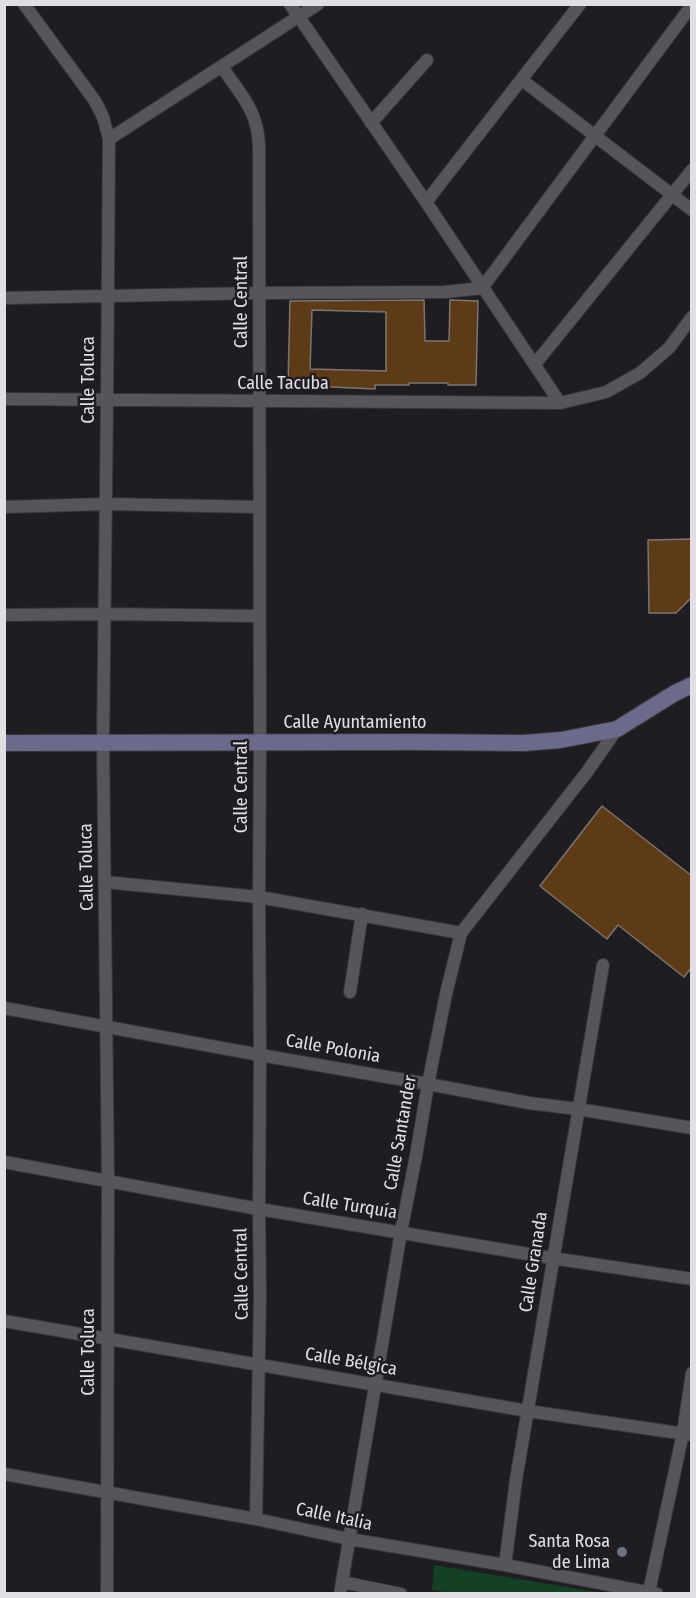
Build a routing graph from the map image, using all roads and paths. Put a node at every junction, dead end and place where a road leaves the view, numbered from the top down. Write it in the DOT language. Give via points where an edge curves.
graph roads {
  1 [pos="24,4"];
  2 [pos="290,4"];
  3 [pos="318,4"];
  4 [pos="580,4"];
  5 [pos="675,4"];
  6 [pos="690,12"];
  7 [pos="298,17"];
  8 [pos="427,60"];
  9 [pos="222,67"];
  10 [pos="522,80"];
  11 [pos="371,123"];
  12 [pos="594,136"];
  13 [pos="109,139"];
  14 [pos="692,170"];
  15 [pos="672,195"];
  16 [pos="426,202"];
  17 [pos="692,210"];
  18 [pos="482,288"];
  19 [pos="260,293"];
  20 [pos="107,297"];
  21 [pos="4,298"];
  22 [pos="692,317"];
  23 [pos="535,364"];
  24 [pos="4,399"];
  25 [pos="107,400"];
  26 [pos="260,401"];
  27 [pos="560,404"];
  28 [pos="106,504"];
  29 [pos="4,507"];
  30 [pos="260,507"];
  31 [pos="105,614"];
  32 [pos="4,615"];
  33 [pos="259,616"];
  34 [pos="692,685"];
  35 [pos="617,729"];
  36 [pos="103,742"];
  37 [pos="4,743"];
  38 [pos="260,743"];
  39 [pos="105,882"];
  40 [pos="259,897"];
  41 [pos="362,914"];
  42 [pos="461,933"];
  43 [pos="603,965"];
  44 [pos="350,992"];
  45 [pos="4,1008"];
  46 [pos="106,1027"];
  47 [pos="260,1055"];
  48 [pos="428,1084"];
  49 [pos="579,1109"];
  50 [pos="692,1128"];
  51 [pos="4,1162"];
  52 [pos="108,1180"];
  53 [pos="259,1209"];
  54 [pos="401,1232"];
  55 [pos="552,1258"];
  56 [pos="692,1279"];
  57 [pos="4,1322"];
  58 [pos="108,1339"];
  59 [pos="260,1365"];
  60 [pos="692,1373"];
  61 [pos="376,1384"];
  62 [pos="528,1411"];
  63 [pos="687,1434"];
  64 [pos="4,1474"];
  65 [pos="106,1493"];
  66 [pos="256,1519"];
  67 [pos="349,1539"];
  68 [pos="505,1565"];
  69 [pos="341,1588"];
  70 [pos="106,1593"];
  71 [pos="400,1593"];
  72 [pos="653,1593"];
  1 -- 13 [label="street, Calle Toluca" via="95,101"];
  2 -- 7 [label="street"];
  3 -- 7 [label="street"];
  4 -- 10 [label="street"];
  5 -- 6 [label="street"];
  6 -- 12 [label="street"];
  7 -- 9 [label="street"];
  7 -- 11 [label="street"];
  8 -- 11 [label="street"];
  9 -- 13 [label="street"];
  9 -- 19 [label="street, Calle Central" via="250,107 259,133"];
  10 -- 12 [label="street"];
  10 -- 16 [label="street"];
  11 -- 16 [label="street"];
  12 -- 15 [label="street"];
  12 -- 18 [label="street"];
  13 -- 20 [label="street, Calle Toluca"];
  14 -- 15 [label="street"];
  15 -- 17 [label="street"];
  15 -- 23 [label="street"];
  16 -- 18 [label="street"];
  18 -- 19 [label="street" via="445,292"];
  18 -- 23 [label="street"];
  19 -- 20 [label="street"];
  19 -- 26 [label="street, Calle Central"];
  20 -- 21 [label="street"];
  20 -- 25 [label="street, Calle Toluca"];
  22 -- 27 [label="street, Calle Tacuba" via="669,348 640,372 606,392"];
  23 -- 27 [label="street"];
  24 -- 25 [label="street, Calle Tacuba"];
  25 -- 26 [label="street, Calle Tacuba"];
  25 -- 28 [label="street, Calle Toluca"];
  26 -- 27 [label="street, Calle Tacuba"];
  26 -- 30 [label="street, Calle Central"];
  28 -- 29 [label="street"];
  28 -- 30 [label="street"];
  28 -- 31 [label="street, Calle Toluca"];
  30 -- 33 [label="street, Calle Central"];
  31 -- 32 [label="street"];
  31 -- 33 [label="street"];
  31 -- 36 [label="street, Calle Toluca"];
  33 -- 38 [label="street, Calle Central"];
  34 -- 35 [label="main road, Calle Ayuntamiento"];
  35 -- 38 [label="main road, Calle Ayuntamiento" via="524,743"];
  35 -- 42 [label="street, Calle Santander"];
  36 -- 37 [label="main road, Calle Ayuntamiento"];
  36 -- 38 [label="main road, Calle Ayuntamiento"];
  36 -- 39 [label="street, Calle Toluca"];
  38 -- 40 [label="street, Calle Central"];
  39 -- 40 [label="street"];
  39 -- 46 [label="street, Calle Toluca"];
  40 -- 41 [label="street"];
  40 -- 47 [label="street, Calle Central"];
  41 -- 42 [label="street"];
  41 -- 44 [label="street"];
  42 -- 48 [label="street, Calle Santander"];
  43 -- 49 [label="street, Calle Granada"];
  45 -- 46 [label="street, Calle Polonia"];
  46 -- 47 [label="street, Calle Polonia"];
  46 -- 52 [label="street, Calle Toluca"];
  47 -- 48 [label="street, Calle Polonia"];
  47 -- 53 [label="street, Calle Central"];
  48 -- 49 [label="street, Calle Polonia"];
  48 -- 54 [label="street, Calle Santander"];
  49 -- 50 [label="street, Calle Polonia"];
  49 -- 55 [label="street, Calle Granada"];
  51 -- 52 [label="street, Calle Turquía"];
  52 -- 53 [label="street, Calle Turquía"];
  52 -- 58 [label="street, Calle Toluca"];
  53 -- 54 [label="street, Calle Turquía"];
  53 -- 59 [label="street, Calle Central"];
  54 -- 55 [label="street, Calle Turquía"];
  54 -- 61 [label="street, Calle Santander"];
  55 -- 56 [label="street, Calle Turquía"];
  55 -- 62 [label="street, Calle Granada"];
  57 -- 58 [label="street, Calle Bélgica"];
  58 -- 59 [label="street, Calle Bélgica"];
  58 -- 65 [label="street, Calle Toluca"];
  59 -- 61 [label="street, Calle Bélgica"];
  59 -- 66 [label="street, Calle Central"];
  60 -- 63 [label="street"];
  61 -- 62 [label="street, Calle Bélgica"];
  61 -- 67 [label="street, Calle Santander"];
  62 -- 63 [label="street, Calle Bélgica"];
  62 -- 68 [label="street, Calle Granada"];
  63 -- 72 [label="street"];
  64 -- 65 [label="street, Calle Italia"];
  65 -- 66 [label="street, Calle Italia"];
  65 -- 70 [label="street, Calle Toluca"];
  66 -- 67 [label="street, Calle Italia"];
  67 -- 68 [label="street, Calle Italia"];
  67 -- 69 [label="street, Calle Santander"];
  68 -- 72 [label="street, Calle Italia"];
  69 -- 71 [label="street"];
}
